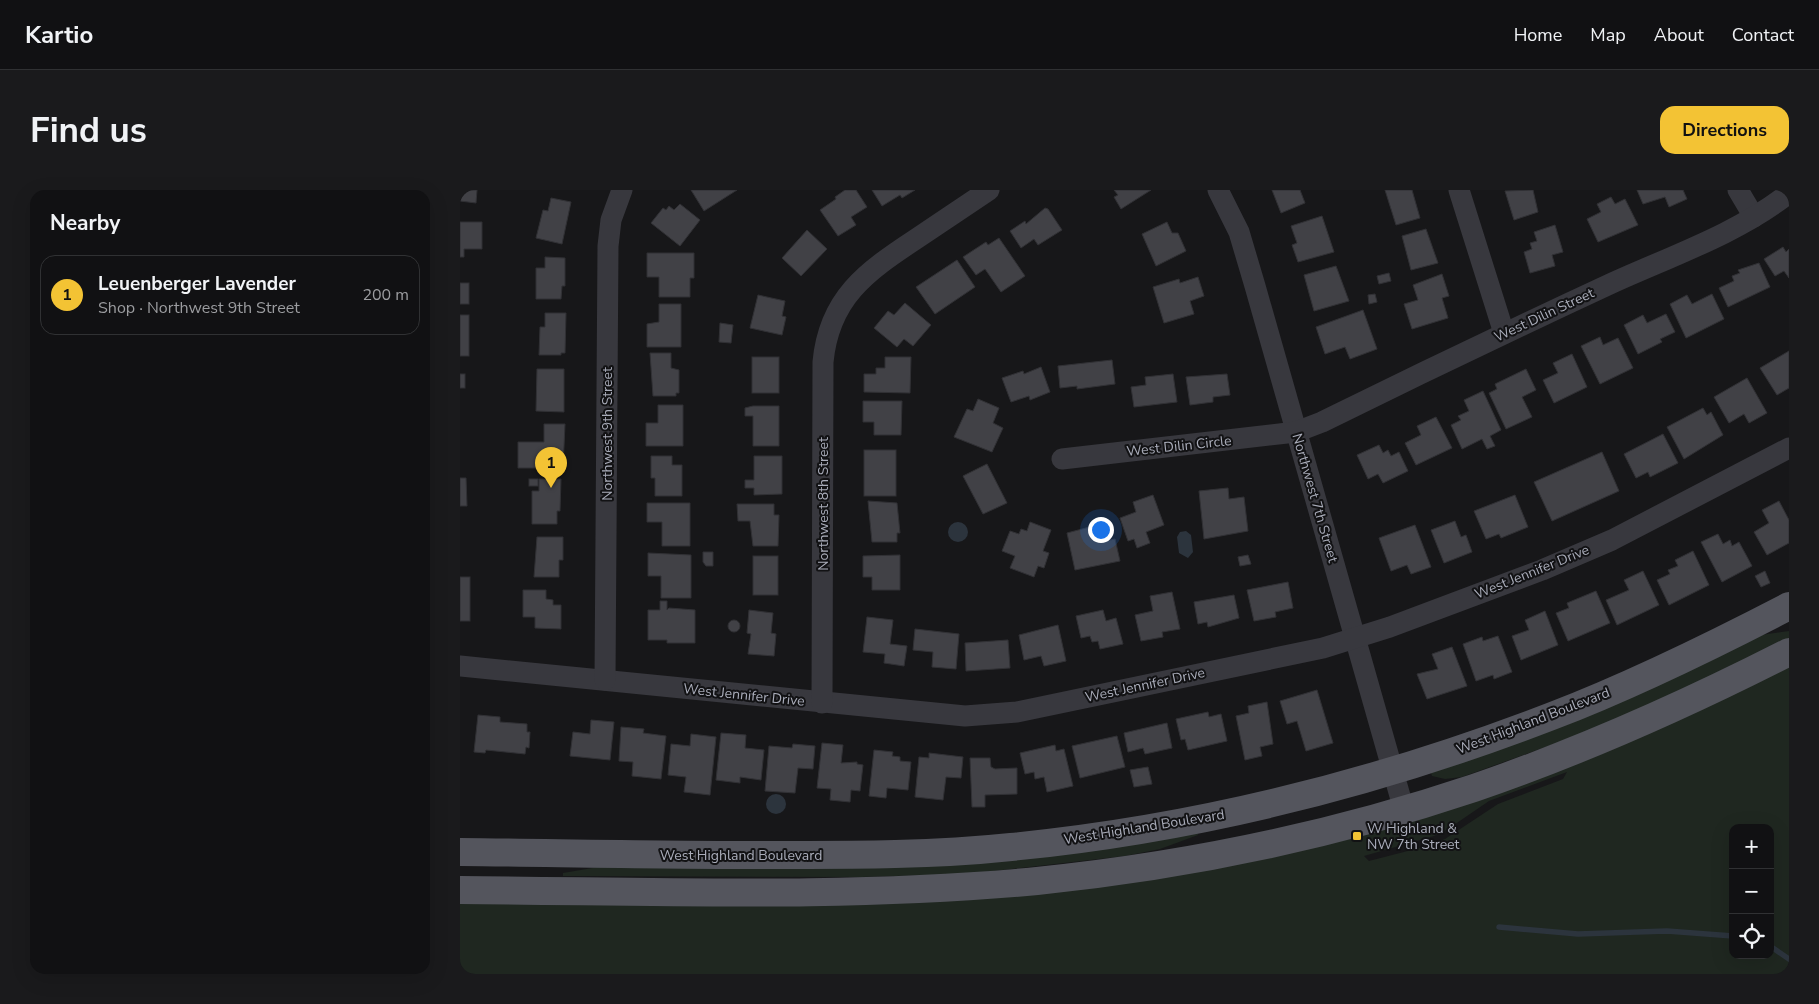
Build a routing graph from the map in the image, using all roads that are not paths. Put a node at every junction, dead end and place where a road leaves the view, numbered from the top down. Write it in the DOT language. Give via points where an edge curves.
graph roads {
  1 [pos="622,190"];
  2 [pos="989,190"];
  3 [pos="1218,190"];
  4 [pos="1459,190"];
  5 [pos="1738,190"];
  6 [pos="1789,193"];
  7 [pos="1754,217"];
  8 [pos="1504,333"];
  9 [pos="1296,432"];
  10 [pos="1789,448"];
  11 [pos="1062,459"];
  12 [pos="1789,606"];
  13 [pos="1355,638"];
  14 [pos="1789,652"];
  15 [pos="460,666"];
  16 [pos="606,680"];
  17 [pos="822,703"];
  18 [pos="1392,770"];
  19 [pos="1404,810"];
  20 [pos="460,852"];
  21 [pos="460,890"];
  1 -- 16 [label="street, Northwest 9th Street" via="611,220 608,246"];
  2 -- 17 [label="street, Northwest 8th Street" via="870,270 839,307 828,334 823,362"];
  3 -- 9 [label="street, Northwest 7th Street" via="1238,232"];
  4 -- 8 [label="street"];
  5 -- 7 [label="street"];
  6 -- 7 [label="street, West Dilin Street"];
  7 -- 8 [label="street, West Dilin Street"];
  8 -- 9 [label="street, West Dilin Street"];
  9 -- 11 [label="street, West Dilin Circle"];
  9 -- 13 [label="street, Northwest 7th Street"];
  10 -- 13 [label="street, West Jennifer Drive" via="1708,492 1533,574"];
  12 -- 18 [label="main road, West Highland Boulevard" via="1726,639 1555,716"];
  13 -- 17 [label="street, West Jennifer Drive" via="1313,650 991,716"];
  13 -- 18 [label="street, Northwest 7th Street"];
  14 -- 19 [label="main road" via="1616,734 1474,788"];
  15 -- 16 [label="street, West Jennifer Drive"];
  16 -- 17 [label="street, West Jennifer Drive"];
  18 -- 19 [label="street, Northwest 7th Street"];
  18 -- 20 [label="main road, West Highland Boulevard" via="1295,798 1197,821 1009,847 831,855"];
  19 -- 21 [label="main road" via="1215,854 1030,881 895,890"];
}
